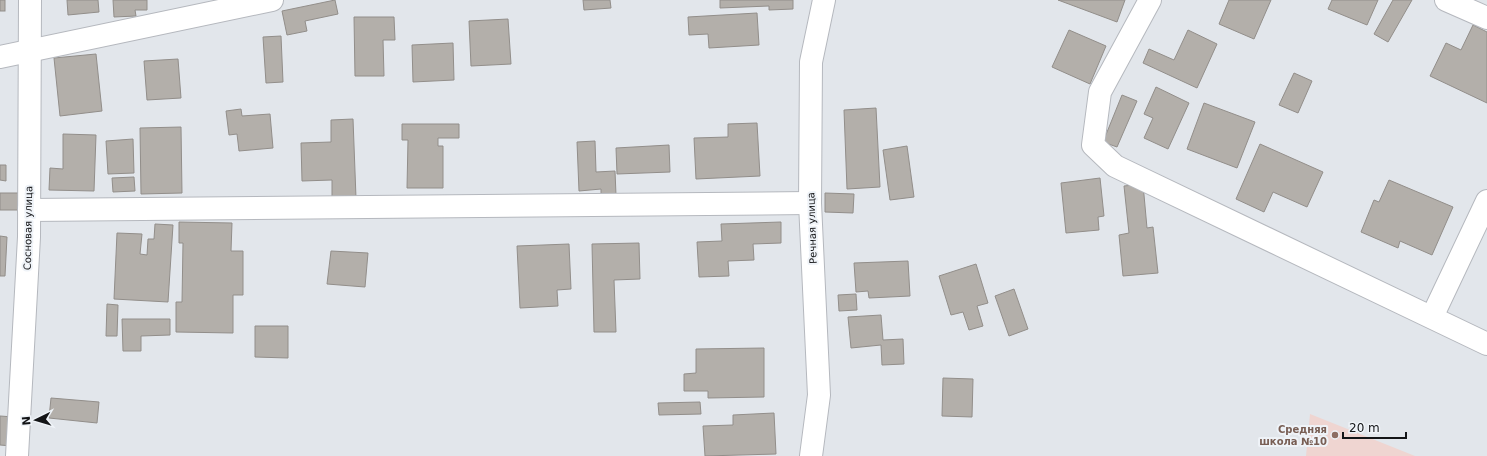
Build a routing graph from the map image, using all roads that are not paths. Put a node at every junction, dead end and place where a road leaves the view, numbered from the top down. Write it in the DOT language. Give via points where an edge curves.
graph roads {
  1 [pos="30,0"];
  2 [pos="272,0"];
  3 [pos="824,0"];
  4 [pos="1150,0"];
  5 [pos="1446,0"];
  6 [pos="1487,18"];
  7 [pos="30,51"];
  8 [pos="0,57"];
  9 [pos="1487,201"];
  10 [pos="810,203"];
  11 [pos="29,210"];
  12 [pos="1432,317"];
  13 [pos="1487,344"];
  14 [pos="17,456"];
  15 [pos="811,456"];
  1 -- 7 [label="street, Сосновая улица"];
  2 -- 7 [label="street"];
  3 -- 10 [label="street, Речная улица" via="811,62"];
  4 -- 12 [label="street" via="1100,92 1093,145 1116,166"];
  5 -- 6 [label="street"];
  7 -- 8 [label="street"];
  7 -- 11 [label="street, Сосновая улица"];
  9 -- 12 [label="street"];
  10 -- 11 [label="street"];
  10 -- 15 [label="street, Речная улица" via="819,395"];
  11 -- 14 [label="street, Сосновая улица"];
  12 -- 13 [label="street"];
}
